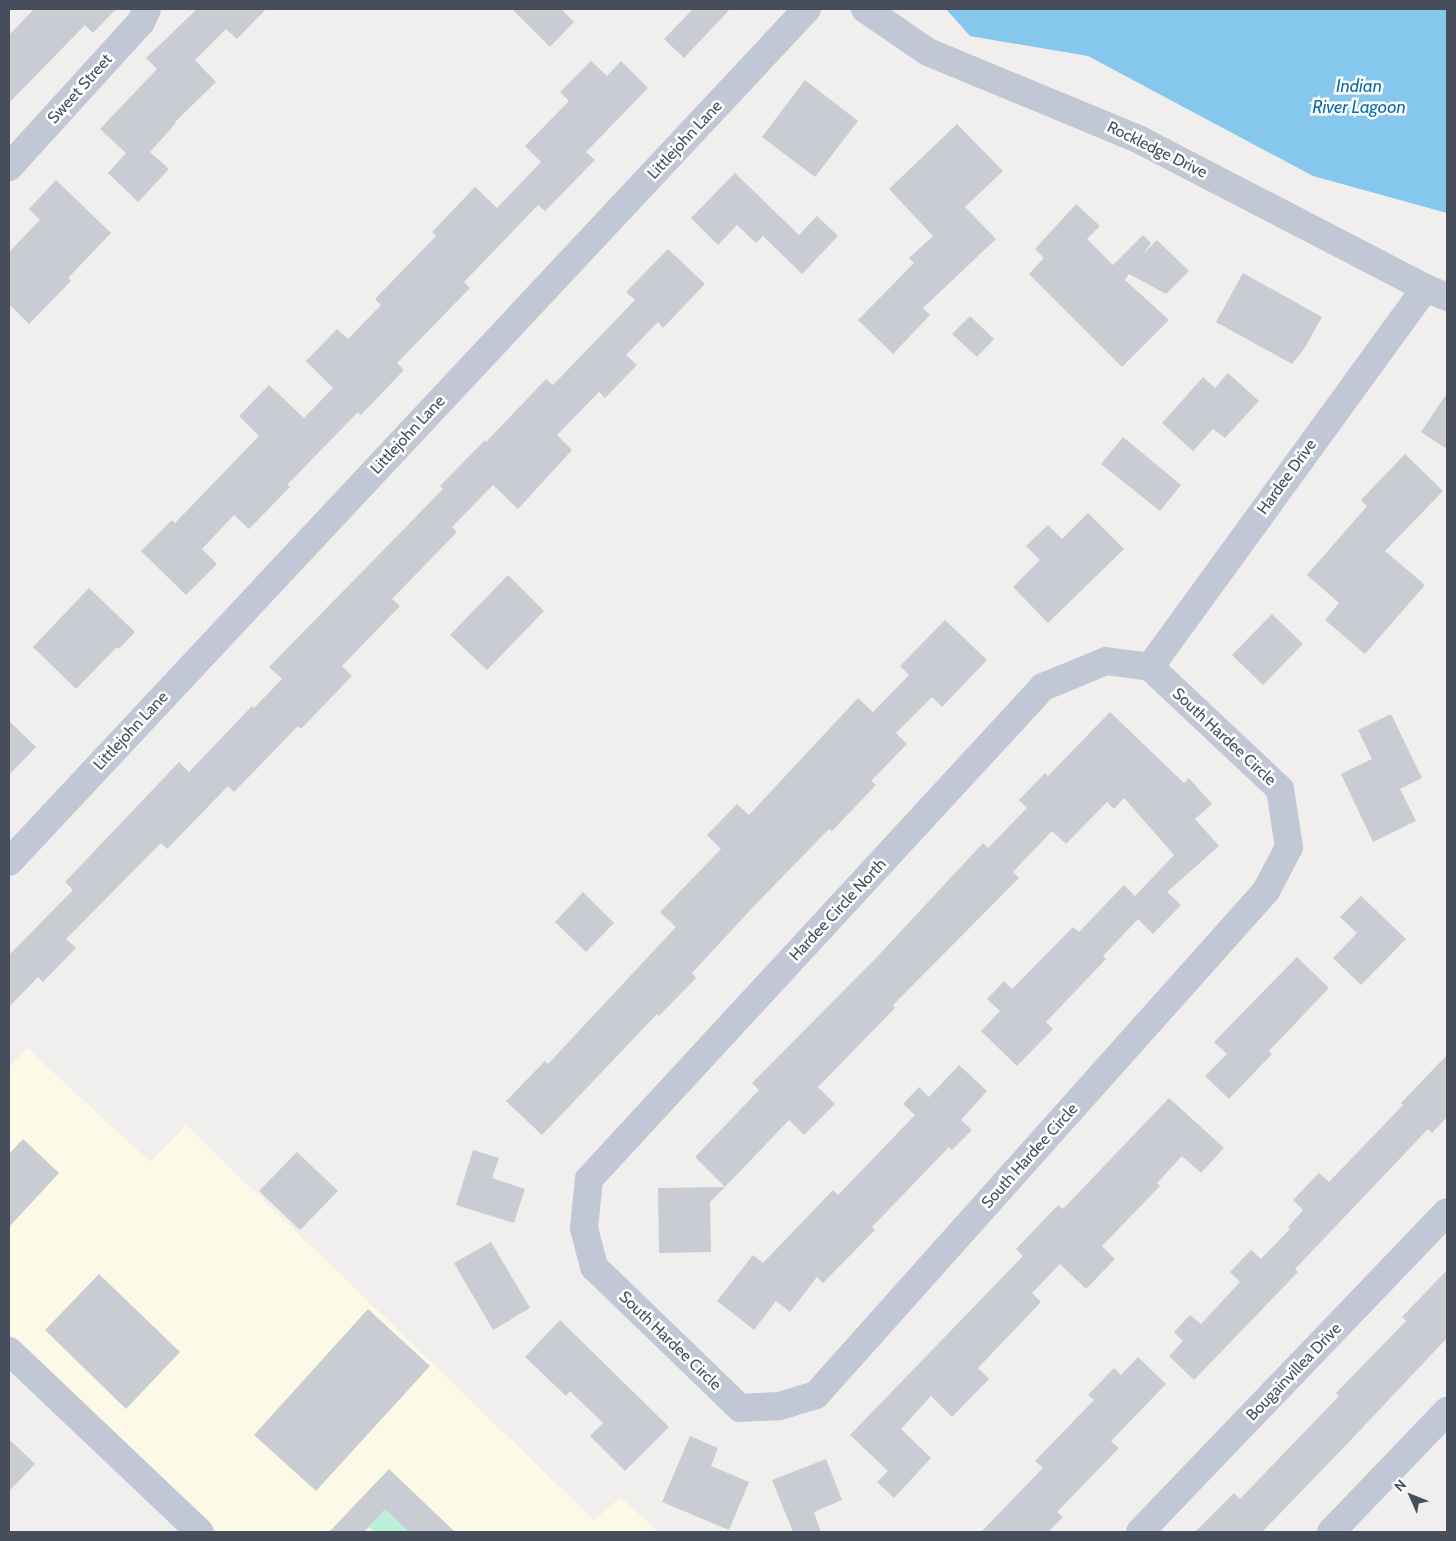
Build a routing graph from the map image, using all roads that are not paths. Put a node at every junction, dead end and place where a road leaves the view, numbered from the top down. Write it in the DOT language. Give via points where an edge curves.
graph roads {
  1 [pos="148,9"];
  2 [pos="807,9"];
  3 [pos="865,9"];
  4 [pos="9,167"];
  5 [pos="1436,292"];
  6 [pos="1150,667"];
  7 [pos="9,862"];
  8 [pos="1447,1212"];
  9 [pos="584,1228"];
  10 [pos="9,1352"];
  11 [pos="1447,1411"];
  12 [pos="200,1532"];
  13 [pos="1140,1532"];
  14 [pos="1331,1532"];
  1 -- 4 [label="street, Sweet Street" via="141,22"];
  2 -- 7 [label="street, Littlejohn Lane"];
  3 -- 5 [label="street, Rockledge Drive" via="928,52 1140,140"];
  5 -- 6 [label="street, Hardee Drive"];
  6 -- 9 [label="street, Hardee Circle North" via="1106,661 1043,687 589,1179"];
  6 -- 9 [label="street, South Hardee Circle" via="1280,789 1288,847 1266,891 816,1395 779,1406 740,1408 594,1266"];
  8 -- 13 [label="street, Bougainvillea Drive"];
  10 -- 12 [label="street"];
  11 -- 14 [label="street"];
}
